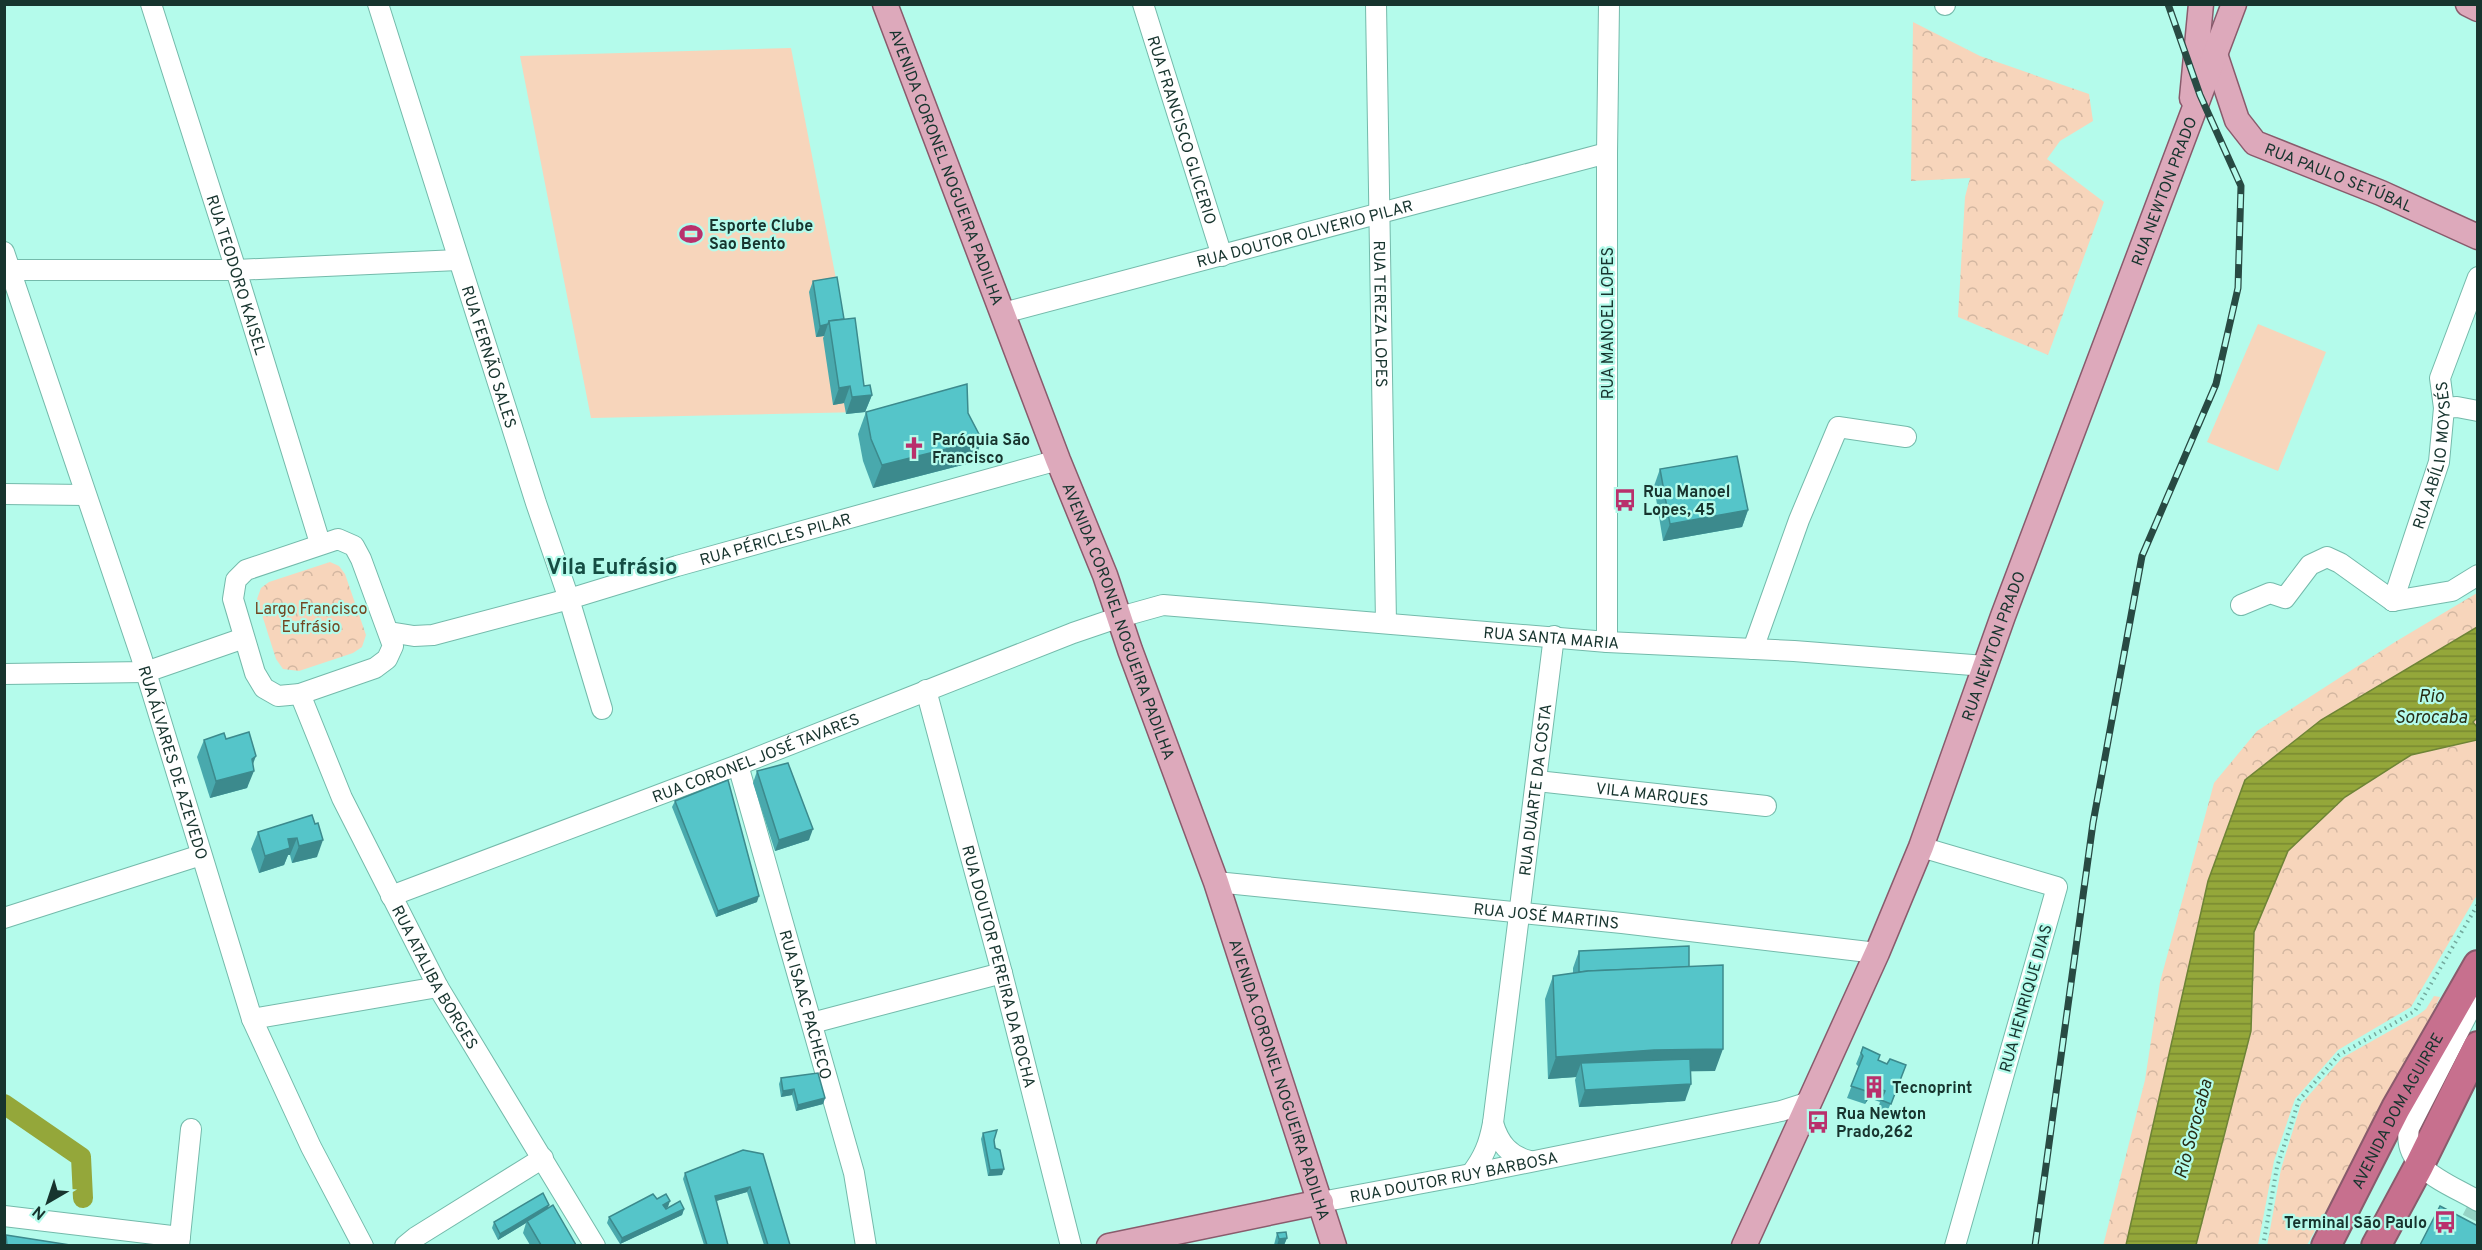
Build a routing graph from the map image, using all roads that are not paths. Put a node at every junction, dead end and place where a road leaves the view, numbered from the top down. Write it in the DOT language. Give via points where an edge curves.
graph roads {
  1 [pos="151,4"];
  2 [pos="378,4"];
  3 [pos="885,4"];
  4 [pos="1143,4"];
  5 [pos="1376,4"];
  6 [pos="1609,4"];
  7 [pos="2202,4"];
  8 [pos="2219,4"];
  9 [pos="2234,4"];
  10 [pos="2468,4"];
  11 [pos="2478,9"];
  12 [pos="2219,47"];
  13 [pos="2191,120"];
  14 [pos="2237,120"];
  15 [pos="1607,153"];
  16 [pos="1378,214"];
  17 [pos="2478,237"];
  18 [pos="1222,256"];
  19 [pos="458,260"];
  20 [pos="6,264"];
  21 [pos="236,270"];
  22 [pos="2478,277"];
  23 [pos="1003,314"];
  24 [pos="2444,408"];
  25 [pos="2478,411"];
  26 [pos="1906,437"];
  27 [pos="1058,460"];
  28 [pos="4,494"];
  29 [pos="86,495"];
  30 [pos="320,543"];
  31 [pos="2478,575"];
  32 [pos="569,599"];
  33 [pos="2393,601"];
  34 [pos="2241,605"];
  35 [pos="1119,617"];
  36 [pos="1386,624"];
  37 [pos="389,632"];
  38 [pos="1554,636"];
  39 [pos="244,638"];
  40 [pos="1607,642"];
  41 [pos="1753,648"];
  42 [pos="1985,666"];
  43 [pos="146,672"];
  44 [pos="4,674"];
  45 [pos="926,690"];
  46 [pos="300,694"];
  47 [pos="602,709"];
  48 [pos="738,765"];
  49 [pos="1537,781"];
  50 [pos="1766,806"];
  51 [pos="1921,847"];
  52 [pos="201,855"];
  53 [pos="1216,882"];
  54 [pos="391,896"];
  55 [pos="1520,912"];
  56 [pos="4,918"];
  57 [pos="1877,953"];
  58 [pos="2474,971"];
  59 [pos="1002,973"];
  60 [pos="438,987"];
  61 [pos="252,1020"];
  62 [pos="812,1023"];
  63 [pos="2478,1046"];
  64 [pos="1811,1100"];
  65 [pos="1762,1114"];
  66 [pos="1493,1123"];
  67 [pos="191,1130"];
  68 [pos="1790,1145"];
  69 [pos="543,1158"];
  70 [pos="1530,1161"];
  71 [pos="2419,1166"];
  72 [pos="1471,1174"];
  73 [pos="2478,1201"];
  74 [pos="1321,1202"];
  75 [pos="4,1216"];
  76 [pos="180,1241"];
  77 [pos="363,1245"];
  78 [pos="405,1245"];
  79 [pos="595,1245"];
  80 [pos="866,1245"];
  81 [pos="1071,1245"];
  82 [pos="1109,1245"];
  83 [pos="1334,1245"];
  84 [pos="1744,1245"];
  85 [pos="1955,1245"];
  86 [pos="2326,1245"];
  87 [pos="2376,1245"];
  1 -- 21 [label="street, RUA TEODORO KAISEL"];
  2 -- 19 [label="street, RUA FERNÃO SALES"];
  3 -- 23 [label="main road, AVENIDA CORONEL NOGUEIRA PADILHA"];
  4 -- 18 [label="street, RUA FRANCISCO GLICERIO"];
  5 -- 16 [label="street, RUA TEREZA LOPES"];
  6 -- 15 [label="street, RUA MANOEL LOPES"];
  7 -- 13 [label="main road"];
  8 -- 12 [label="main road"];
  9 -- 12 [label="main road, RUA NEWTON PRADO"];
  10 -- 11 [label="main road"];
  12 -- 13 [label="main road, RUA NEWTON PRADO"];
  12 -- 14 [label="main road, RUA PAULO SETÚBAL"];
  13 -- 14 [label="main road" via="2217,108 2228,111"];
  13 -- 42 [label="main road, RUA NEWTON PRADO"];
  14 -- 17 [label="main road, RUA PAULO SETÚBAL" via="2255,143 2267,149 2381,193"];
  15 -- 16 [label="street, RUA DOUTOR OLIVERIO PILAR"];
  15 -- 40 [label="street, RUA MANOEL LOPES"];
  16 -- 18 [label="street, RUA DOUTOR OLIVERIO PILAR"];
  16 -- 36 [label="street, RUA TEREZA LOPES"];
  18 -- 23 [label="street, RUA DOUTOR OLIVERIO PILAR"];
  19 -- 21 [label="street"];
  19 -- 32 [label="street, RUA FERNÃO SALES"];
  20 -- 21 [label="street"];
  20 -- 29 [label="street, RUA ÁLVARES DE AZEVEDO"];
  21 -- 30 [label="street, RUA TEODORO KAISEL"];
  22 -- 24 [label="street, RUA ABÍLIO MOYSÉS" via="2440,378"];
  23 -- 27 [label="main road, AVENIDA CORONEL NOGUEIRA PADILHA"];
  24 -- 25 [label="street"];
  24 -- 33 [label="street, RUA ABÍLIO MOYSÉS" via="2439,462"];
  26 -- 41 [label="street" via="1838,427 1799,520"];
  27 -- 32 [label="street, RUA PÉRICLES PILAR"];
  27 -- 35 [label="main road, AVENIDA CORONEL NOGUEIRA PADILHA"];
  28 -- 29 [label="street"];
  29 -- 43 [label="street, RUA ÁLVARES DE AZEVEDO"];
  30 -- 37 [label="street" via="338,539 354,546"];
  30 -- 39 [label="street" via="246,570 236,580 233,599"];
  31 -- 33 [label="street" via="2452,591"];
  32 -- 37 [label="street, RUA PÉRICLES PILAR" via="433,635"];
  32 -- 47 [label="street, RUA FERNÃO SALES"];
  33 -- 34 [label="street" via="2327,557 2310,566 2285,598 2270,593"];
  35 -- 36 [label="street, RUA SANTA MARIA" via="1163,605"];
  35 -- 45 [label="street, RUA CORONEL JOSÉ TAVARES"];
  35 -- 53 [label="main road, AVENIDA CORONEL NOGUEIRA PADILHA"];
  36 -- 38 [label="street, RUA SANTA MARIA"];
  37 -- 46 [label="street" via="393,646 387,659 375,668"];
  38 -- 40 [label="street, RUA SANTA MARIA"];
  38 -- 49 [label="street, RUA DUARTE DA COSTA"];
  39 -- 43 [label="street"];
  39 -- 46 [label="street" via="264,688 278,696"];
  40 -- 41 [label="street, RUA SANTA MARIA"];
  41 -- 42 [label="street, RUA SANTA MARIA"];
  42 -- 51 [label="main road, RUA NEWTON PRADO"];
  43 -- 44 [label="street"];
  43 -- 52 [label="street, RUA ÁLVARES DE AZEVEDO"];
  45 -- 48 [label="street, RUA CORONEL JOSÉ TAVARES"];
  45 -- 59 [label="street, RUA DOUTOR PEREIRA DA ROCHA"];
  46 -- 54 [label="street, RUA ATALIBA BORGES" via="342,798"];
  48 -- 54 [label="street, RUA CORONEL JOSÉ TAVARES"];
  48 -- 62 [label="street, RUA ISAAC PACHECO"];
  49 -- 50 [label="street, VILA MARQUES"];
  49 -- 55 [label="street, RUA DUARTE DA COSTA"];
  51 -- 57 [label="main road, RUA NEWTON PRADO"];
  51 -- 85 [label="street, RUA HENRIQUE DIAS" via="2057,887"];
  52 -- 56 [label="street"];
  52 -- 61 [label="street, RUA ÁLVARES DE AZEVEDO"];
  53 -- 55 [label="street, RUA JOSÉ MARTINS"];
  53 -- 74 [label="main road, AVENIDA CORONEL NOGUEIRA PADILHA"];
  54 -- 60 [label="street, RUA ATALIBA BORGES"];
  55 -- 57 [label="street, RUA JOSÉ MARTINS"];
  55 -- 66 [label="street, RUA DUARTE DA COSTA"];
  57 -- 64 [label="main road, RUA NEWTON PRADO"];
  58 -- 71 [label="street, AVENIDA DOM AGUIRRE" via="2467,1015 2409,1128 2408,1149"];
  58 -- 86 [label="highway, AVENIDA DOM AGUIRRE" via="2396,1108"];
  59 -- 62 [label="street"];
  59 -- 81 [label="street, RUA DOUTOR PEREIRA DA ROCHA"];
  60 -- 61 [label="street"];
  60 -- 69 [label="street, RUA ATALIBA BORGES"];
  61 -- 77 [label="street, RUA ÁLVARES DE AZEVEDO" via="311,1148"];
  62 -- 80 [label="street, RUA ISAAC PACHECO" via="854,1173"];
  63 -- 71 [label="highway"];
  64 -- 65 [label="street, RUA DOUTOR RUY BARBOSA"];
  64 -- 68 [label="main road, RUA NEWTON PRADO"];
  65 -- 68 [label="street" via="1781,1122 1789,1134"];
  65 -- 70 [label="street, RUA DOUTOR RUY BARBOSA"];
  66 -- 70 [label="street" via="1508,1151"];
  66 -- 72 [label="street, RUA DUARTE DA COSTA" via="1489,1145"];
  67 -- 76 [label="street"];
  68 -- 84 [label="main road, RUA NEWTON PRADO"];
  69 -- 78 [label="street"];
  69 -- 79 [label="street, RUA ATALIBA BORGES"];
  70 -- 72 [label="street, RUA DOUTOR RUY BARBOSA"];
  71 -- 73 [label="street"];
  71 -- 87 [label="highway"];
  72 -- 74 [label="street, RUA DOUTOR RUY BARBOSA"];
  74 -- 82 [label="main road, RUA DOUTOR RUY BARBOSA"];
  74 -- 83 [label="main road, AVENIDA CORONEL NOGUEIRA PADILHA"];
  75 -- 76 [label="street"];
}
